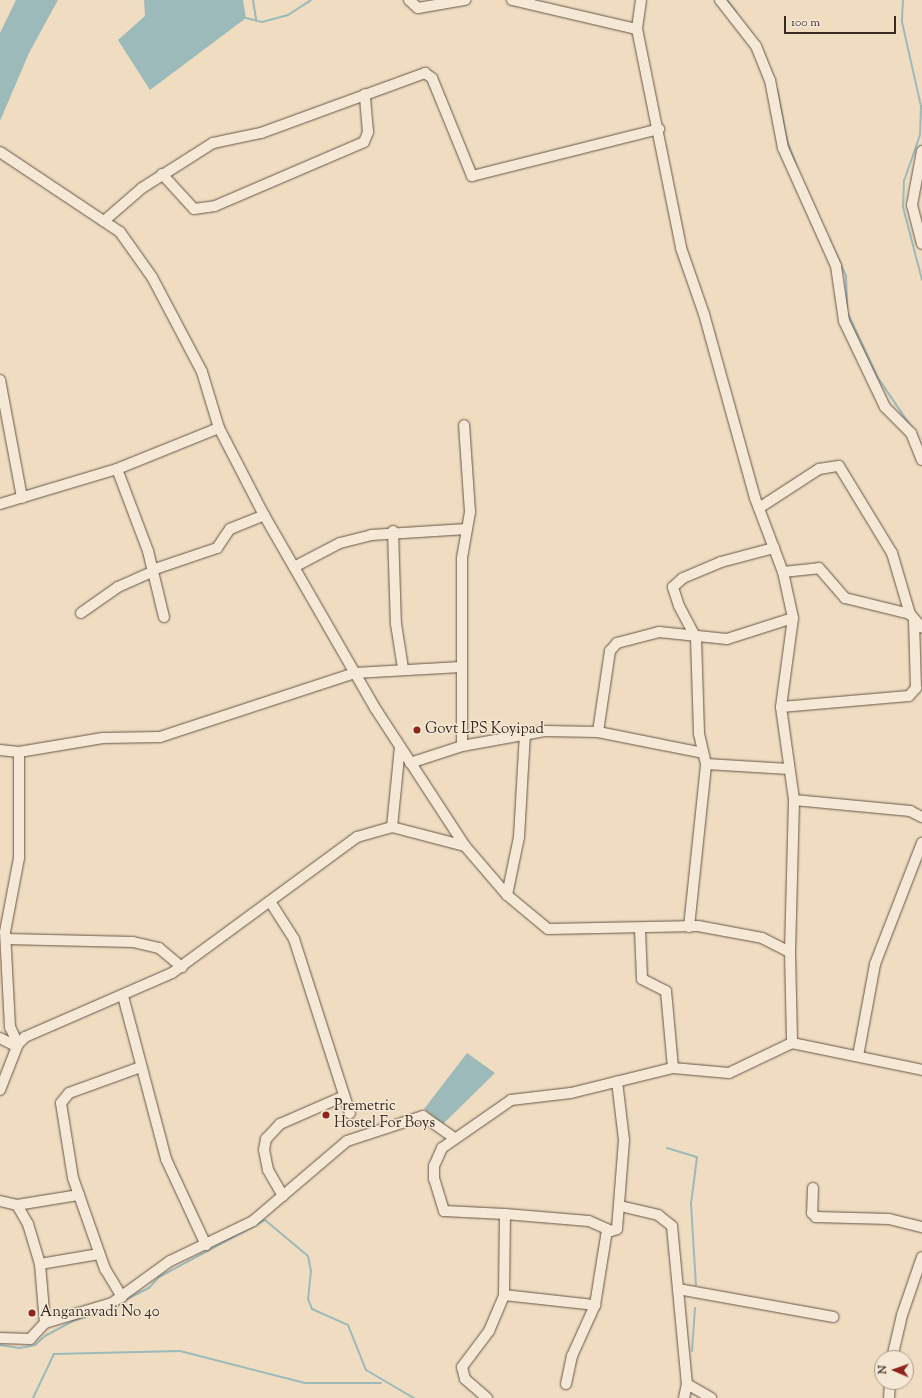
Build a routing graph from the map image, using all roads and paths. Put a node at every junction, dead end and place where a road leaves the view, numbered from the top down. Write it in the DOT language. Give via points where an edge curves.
graph roads {
  1 [pos="409,0"];
  2 [pos="465,0"];
  3 [pos="512,0"];
  4 [pos="641,0"];
  5 [pos="720,0"];
  6 [pos="637,29"];
  7 [pos="365,94"];
  8 [pos="659,129"];
  9 [pos="922,150"];
  10 [pos="4,155"];
  11 [pos="162,174"];
  12 [pos="104,221"];
  13 [pos="922,244"];
  14 [pos="0,380"];
  15 [pos="464,425"];
  16 [pos="219,428"];
  17 [pos="922,460"];
  18 [pos="117,469"];
  19 [pos="22,498"];
  20 [pos="0,504"];
  21 [pos="759,508"];
  22 [pos="264,515"];
  23 [pos="467,529"];
  24 [pos="393,531"];
  25 [pos="774,548"];
  26 [pos="294,567"];
  27 [pos="152,571"];
  28 [pos="783,572"];
  29 [pos="81,613"];
  30 [pos="164,617"];
  31 [pos="793,618"];
  32 [pos="915,621"];
  33 [pos="696,638"];
  34 [pos="461,667"];
  35 [pos="403,668"];
  36 [pos="355,673"];
  37 [pos="781,707"];
  38 [pos="598,732"];
  39 [pos="525,734"];
  40 [pos="462,746"];
  41 [pos="400,747"];
  42 [pos="0,750"];
  43 [pos="19,752"];
  44 [pos="703,753"];
  45 [pos="410,763"];
  46 [pos="706,764"];
  47 [pos="789,769"];
  48 [pos="794,800"];
  49 [pos="922,817"];
  50 [pos="392,827"];
  51 [pos="922,843"];
  52 [pos="465,846"];
  53 [pos="507,895"];
  54 [pos="270,903"];
  55 [pos="689,927"];
  56 [pos="640,929"];
  57 [pos="6,939"];
  58 [pos="790,952"];
  59 [pos="182,967"];
  60 [pos="123,996"];
  61 [pos="0,1038"];
  62 [pos="792,1043"];
  63 [pos="18,1045"];
  64 [pos="858,1056"];
  65 [pos="142,1067"];
  66 [pos="673,1068"];
  67 [pos="922,1070"];
  68 [pos="617,1081"];
  69 [pos="0,1090"];
  70 [pos="344,1096"];
  71 [pos="350,1113"];
  72 [pos="454,1138"];
  73 [pos="813,1188"];
  74 [pos="79,1195"];
  75 [pos="283,1196"];
  76 [pos="0,1201"];
  77 [pos="17,1205"];
  78 [pos="620,1206"];
  79 [pos="505,1214"];
  80 [pos="922,1227"];
  81 [pos="608,1230"];
  82 [pos="206,1245"];
  83 [pos="99,1254"];
  84 [pos="922,1257"];
  85 [pos="40,1264"];
  86 [pos="678,1289"];
  87 [pos="504,1295"];
  88 [pos="122,1297"];
  89 [pos="595,1305"];
  90 [pos="833,1317"];
  91 [pos="44,1323"];
  92 [pos="0,1338"];
  93 [pos="894,1350"];
  94 [pos="566,1384"];
  95 [pos="687,1384"];
  96 [pos="487,1398"];
  97 [pos="684,1398"];
  98 [pos="711,1398"];
  1 -- 2 [label="street" via="418,8"];
  3 -- 6 [label="street"];
  4 -- 6 [label="street"];
  5 -- 17 [label="street" via="756,46 770,80 783,148 836,266 844,322 885,407 911,433"];
  6 -- 8 [label="street"];
  7 -- 8 [label="street" via="429,74 472,176"];
  7 -- 11 [label="street" via="261,133 213,143"];
  7 -- 11 [label="street" via="368,132 359,145 296,169 215,206 194,209"];
  8 -- 21 [label="street" via="681,248 704,314 727,404"];
  9 -- 13 [label="street" via="912,205"];
  10 -- 12 [label="street"];
  11 -- 12 [label="street"];
  12 -- 16 [label="street" via="120,232 152,277 202,372"];
  14 -- 19 [label="street"];
  15 -- 23 [label="street" via="470,512"];
  16 -- 18 [label="street"];
  16 -- 22 [label="street"];
  18 -- 19 [label="street"];
  18 -- 27 [label="street" via="135,511"];
  19 -- 20 [label="street"];
  21 -- 25 [label="street"];
  21 -- 32 [label="street" via="819,469 839,466 892,553"];
  22 -- 26 [label="street"];
  22 -- 27 [label="street" via="230,529 217,548"];
  23 -- 24 [label="street"];
  23 -- 34 [label="street" via="462,558"];
  24 -- 26 [label="street" via="340,543"];
  24 -- 35 [label="street" via="396,624"];
  25 -- 28 [label="street"];
  25 -- 33 [label="street" via="721,562 676,582 673,592"];
  26 -- 36 [label="street"];
  27 -- 29 [label="street" via="107,593"];
  27 -- 30 [label="street"];
  28 -- 31 [label="street"];
  28 -- 32 [label="street" via="819,568 845,598"];
  31 -- 33 [label="street" via="746,636"];
  31 -- 37 [label="street"];
  32 -- 37 [label="street" via="916,688 909,696"];
  33 -- 38 [label="street" via="659,632 629,637 612,646"];
  33 -- 44 [label="street"];
  34 -- 35 [label="street"];
  34 -- 40 [label="street"];
  35 -- 36 [label="street"];
  36 -- 41 [label="street"];
  36 -- 43 [label="street" via="160,737 103,738"];
  37 -- 47 [label="street"];
  38 -- 39 [label="street" via="545,731"];
  38 -- 44 [label="street"];
  39 -- 40 [label="street"];
  39 -- 53 [label="street" via="519,837"];
  40 -- 45 [label="street"];
  41 -- 45 [label="street"];
  41 -- 50 [label="street"];
  42 -- 43 [label="street"];
  43 -- 57 [label="street" via="19,858 7,916"];
  44 -- 46 [label="street"];
  45 -- 52 [label="street"];
  46 -- 47 [label="street"];
  46 -- 55 [label="street"];
  47 -- 48 [label="street"];
  48 -- 49 [label="street" via="910,812"];
  48 -- 58 [label="street"];
  50 -- 52 [label="street"];
  50 -- 54 [label="street" via="357,837"];
  51 -- 64 [label="street" via="875,964"];
  52 -- 53 [label="street"];
  53 -- 56 [label="street" via="548,929"];
  54 -- 59 [label="street"];
  54 -- 70 [label="street" via="294,939"];
  55 -- 56 [label="street"];
  55 -- 58 [label="street" via="762,938"];
  56 -- 66 [label="street" via="642,979 666,991"];
  57 -- 59 [label="street" via="133,942 159,948"];
  57 -- 63 [label="street" via="10,1027"];
  58 -- 62 [label="street"];
  59 -- 60 [label="street"];
  60 -- 63 [label="street" via="25,1037"];
  60 -- 65 [label="street"];
  61 -- 63 [label="street"];
  62 -- 64 [label="street"];
  62 -- 66 [label="street" via="729,1073"];
  63 -- 69 [label="street"];
  64 -- 67 [label="street"];
  65 -- 74 [label="street" via="69,1093 62,1099 73,1178"];
  65 -- 82 [label="street" via="166,1159"];
  66 -- 68 [label="street"];
  68 -- 72 [label="street" via="571,1093 511,1100"];
  68 -- 78 [label="street" via="624,1121"];
  70 -- 71 [label="street"];
  70 -- 75 [label="street" via="280,1124 266,1139 264,1150 268,1170"];
  72 -- 75 [label="street" via="428,1117 409,1118 347,1141"];
  72 -- 79 [label="street" via="442,1148 434,1166 441,1207 450,1213"];
  73 -- 80 [label="street" via="812,1212 816,1217 889,1218"];
  74 -- 77 [label="street"];
  74 -- 83 [label="street"];
  75 -- 82 [label="street" via="253,1221"];
  76 -- 77 [label="street"];
  77 -- 85 [label="street" via="28,1224"];
  78 -- 81 [label="street" via="616,1229"];
  78 -- 86 [label="street" via="658,1215 672,1226"];
  79 -- 81 [label="street" via="589,1221"];
  79 -- 87 [label="street"];
  81 -- 89 [label="street"];
  82 -- 88 [label="street" via="170,1261"];
  83 -- 85 [label="street"];
  83 -- 88 [label="street"];
  84 -- 93 [label="street" via="902,1315"];
  85 -- 91 [label="street"];
  86 -- 90 [label="street"];
  86 -- 95 [label="street"];
  87 -- 89 [label="street"];
  87 -- 96 [label="street" via="489,1331 462,1367 465,1379"];
  88 -- 91 [label="street" via="95,1310"];
  89 -- 94 [label="street" via="572,1356"];
  91 -- 92 [label="street" via="30,1339"];
  95 -- 97 [label="street"];
  95 -- 98 [label="street"];
}
